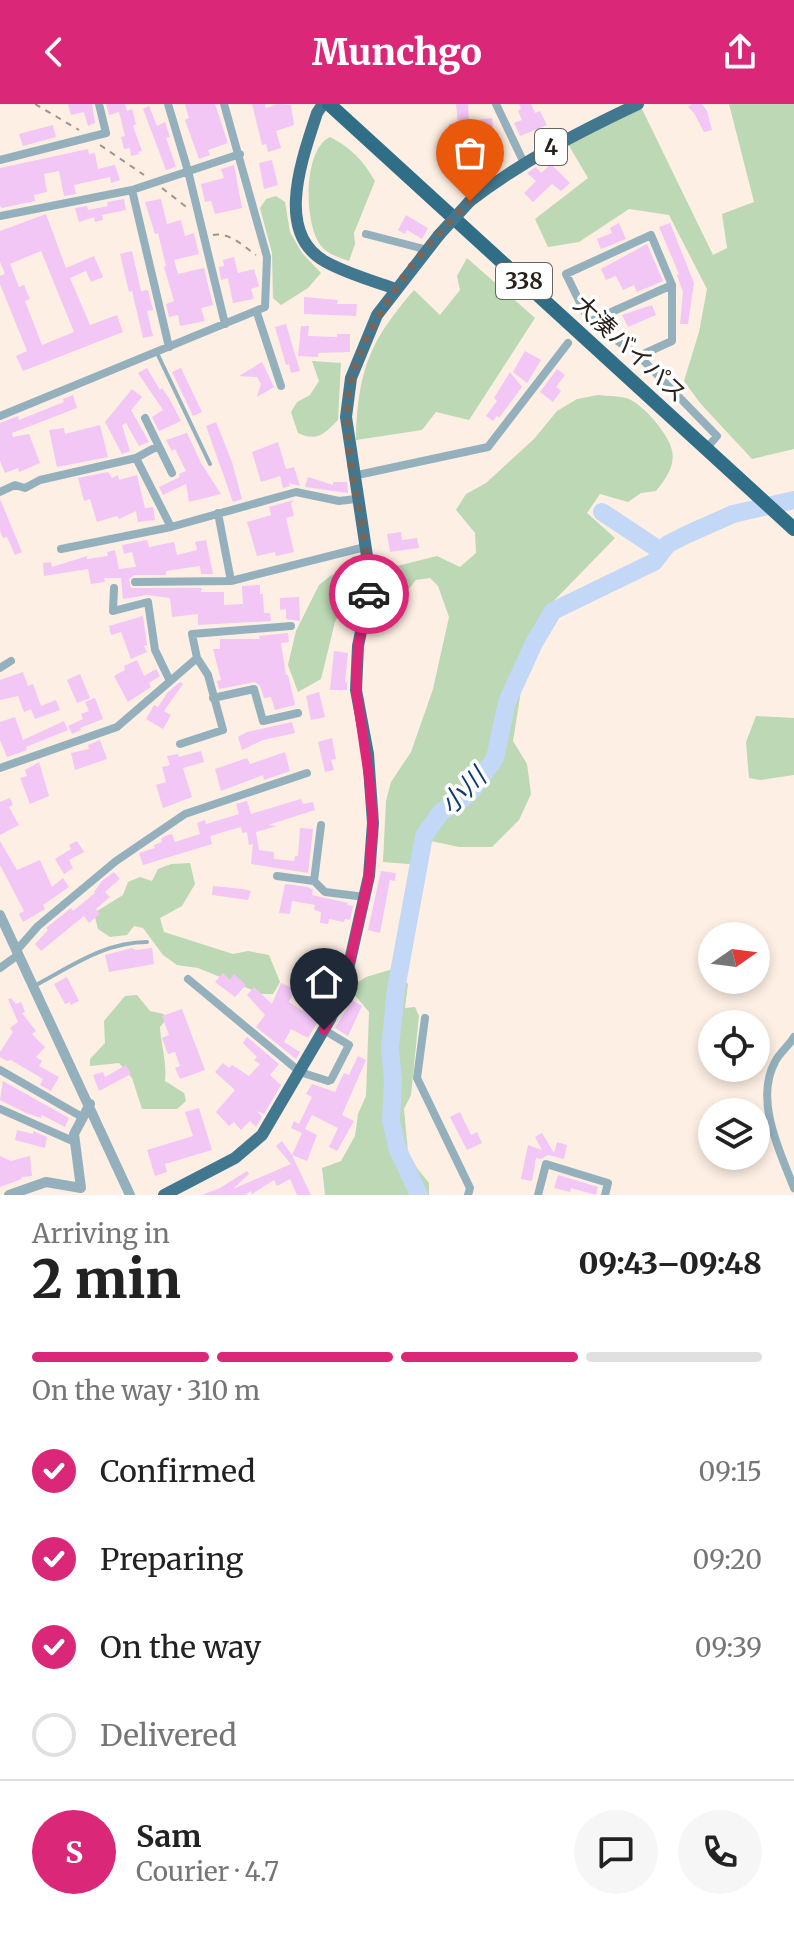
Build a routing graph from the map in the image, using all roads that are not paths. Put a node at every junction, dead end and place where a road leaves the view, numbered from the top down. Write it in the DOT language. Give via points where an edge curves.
graph roads {
  1 [pos="99,104"];
  2 [pos="168,104"];
  3 [pos="224,104"];
  4 [pos="326,104"];
  5 [pos="496,104"];
  6 [pos="638,104"];
  7 [pos="240,154"];
  8 [pos="0,160"];
  9 [pos="524,163"];
  10 [pos="188,171"];
  11 [pos="132,190"];
  12 [pos="0,216"];
  13 [pos="366,234"];
  14 [pos="428,250"];
  15 [pos="672,285"];
  16 [pos="396,289"];
  17 [pos="257,313"];
  18 [pos="588,322"];
  19 [pos="225,324"];
  20 [pos="568,343"];
  21 [pos="169,347"];
  22 [pos="156,351"];
  23 [pos="639,356"];
  24 [pos="281,386"];
  25 [pos="0,416"];
  26 [pos="145,418"];
  27 [pos="158,446"];
  28 [pos="706,449"];
  29 [pos="136,458"];
  30 [pos="210,464"];
  31 [pos="172,473"];
  32 [pos="353,476"];
  33 [pos="0,492"];
  34 [pos="356,499"];
  35 [pos="218,513"];
  36 [pos="171,527"];
  37 [pos="794,529"];
  38 [pos="365,547"];
  39 [pos="61,549"];
  40 [pos="231,581"];
  41 [pos="135,582"];
  42 [pos="114,588"];
  43 [pos="291,626"];
  44 [pos="197,658"];
  45 [pos="11,661"];
  46 [pos="0,668"];
  47 [pos="170,681"];
  48 [pos="213,698"];
  49 [pos="298,713"];
  50 [pos="180,744"];
  51 [pos="0,768"];
  52 [pos="307,773"];
  53 [pos="321,825"];
  54 [pos="277,876"];
  55 [pos="314,881"];
  56 [pos="365,897"];
  57 [pos="0,915"];
  58 [pos="147,942"];
  59 [pos="17,953"];
  60 [pos="0,968"];
  61 [pos="188,979"];
  62 [pos="34,987"];
  63 [pos="425,1018"];
  64 [pos="324,1030"];
  65 [pos="794,1037"];
  66 [pos="0,1070"];
  67 [pos="300,1072"];
  68 [pos="90,1104"];
  69 [pos="0,1109"];
  70 [pos="82,1117"];
  71 [pos="75,1142"];
  72 [pos="794,1188"];
  73 [pos="83,1192"];
  74 [pos="9,1195"];
  75 [pos="130,1195"];
  76 [pos="164,1195"];
  77 [pos="468,1195"];
  78 [pos="538,1195"];
  79 [pos="605,1195"];
  80 [pos="790,1195"];
  1 -- 8 [label="street" via="106,133"];
  2 -- 10 [label="street"];
  3 -- 7 [label="street"];
  4 -- 16 [label="main road" via="317,113 296,193 301,234 324,261"];
  4 -- 28 [label="highway, 大湊バイパス / 338"];
  5 -- 9 [label="street"];
  6 -- 9 [label="main road, 4"];
  7 -- 10 [label="street"];
  7 -- 17 [label="street" via="267,263 265,307"];
  9 -- 14 [label="main road, 4, bridge" via="470,201"];
  10 -- 11 [label="street"];
  10 -- 19 [label="street"];
  11 -- 12 [label="street"];
  11 -- 21 [label="street"];
  13 -- 14 [label="street"];
  14 -- 16 [label="main road, 4"];
  15 -- 18 [label="street"];
  15 -- 18 [label="street" via="651,235 566,274"];
  15 -- 23 [label="street" via="672,341"];
  16 -- 32 [label="main road, 4" via="377,315 351,378 346,417"];
  17 -- 19 [label="street"];
  17 -- 24 [label="street"];
  18 -- 23 [label="street"];
  19 -- 21 [label="street"];
  20 -- 32 [label="street" via="488,447"];
  21 -- 22 [label="street"];
  22 -- 25 [label="street"];
  22 -- 30 [label="lane"];
  23 -- 28 [label="street" via="717,436"];
  26 -- 27 [label="street"];
  27 -- 29 [label="street"];
  27 -- 31 [label="street"];
  28 -- 37 [label="highway, 大湊バイパス / 338"];
  29 -- 33 [label="street"];
  29 -- 36 [label="street"];
  32 -- 34 [label="main road, 4"];
  34 -- 35 [label="street" via="296,492"];
  34 -- 38 [label="main road, 4"];
  35 -- 36 [label="street"];
  35 -- 40 [label="street"];
  36 -- 39 [label="street"];
  38 -- 40 [label="street"];
  38 -- 56 [label="main road, 4" via="369,593 356,690 373,823"];
  40 -- 41 [label="street"];
  42 -- 47 [label="street" via="113,611 148,602 155,650"];
  43 -- 44 [label="street" via="192,634"];
  44 -- 47 [label="street"];
  44 -- 48 [label="street"];
  45 -- 46 [label="street"];
  47 -- 51 [label="street" via="117,727"];
  48 -- 49 [label="street" via="254,689 263,721"];
  48 -- 50 [label="street" via="223,730"];
  52 -- 59 [label="street" via="185,814 116,861 38,926"];
  53 -- 55 [label="street"];
  54 -- 55 [label="street"];
  55 -- 56 [label="street" via="325,892"];
  56 -- 64 [label="main road, 4" via="344,987"];
  57 -- 59 [label="street"];
  58 -- 62 [label="lane" via="103,949"];
  59 -- 60 [label="street"];
  59 -- 62 [label="street"];
  61 -- 67 [label="street"];
  62 -- 68 [label="street"];
  63 -- 77 [label="street" via="417,1078 470,1188"];
  64 -- 67 [label="main road, 4"];
  64 -- 67 [label="street" via="349,1045 331,1080"];
  65 -- 72 [label="street" via="774,1062 766,1093 775,1138"];
  66 -- 70 [label="street"];
  67 -- 76 [label="main road, 4" via="262,1135 235,1158"];
  68 -- 70 [label="street"];
  68 -- 75 [label="street"];
  69 -- 71 [label="street"];
  70 -- 71 [label="street"];
  71 -- 73 [label="street"];
  72 -- 80 [label="street"];
  73 -- 74 [label="street" via="46,1182"];
  78 -- 79 [label="street" via="546,1164 608,1183"];
}
